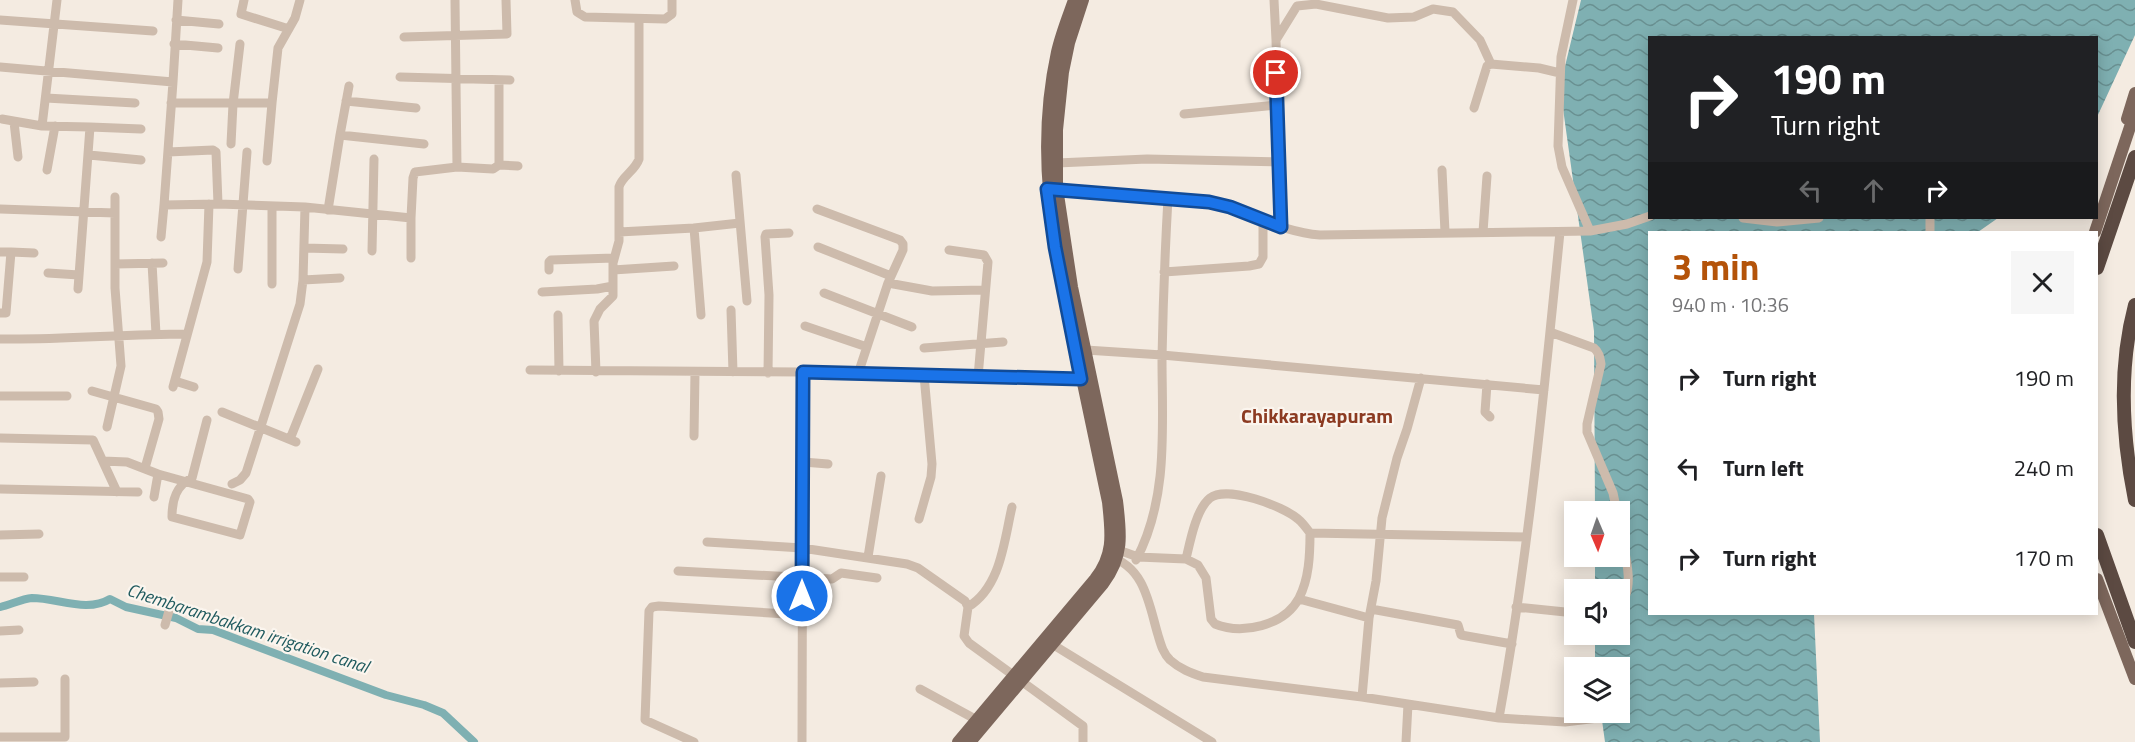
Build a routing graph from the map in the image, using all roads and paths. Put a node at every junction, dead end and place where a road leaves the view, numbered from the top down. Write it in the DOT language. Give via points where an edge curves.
graph roads {
  1 [pos="57,0"];
  2 [pos="178,0"];
  3 [pos="244,0"];
  4 [pos="289,0"];
  5 [pos="455,0"];
  6 [pos="506,0"];
  7 [pos="575,0"];
  8 [pos="672,0"];
  9 [pos="1074,0"];
  10 [pos="1083,0"];
  11 [pos="1274,0"];
  12 [pos="1573,0"];
  13 [pos="299,2"];
  14 [pos="639,19"];
  15 [pos="0,20"];
  16 [pos="176,20"];
  17 [pos="219,24"];
  18 [pos="54,25"];
  19 [pos="289,29"];
  20 [pos="153,31"];
  21 [pos="456,37"];
  22 [pos="404,38"];
  23 [pos="1276,40"];
  24 [pos="174,44"];
  25 [pos="240,44"];
  26 [pos="218,48"];
  27 [pos="1491,64"];
  28 [pos="0,67"];
  29 [pos="48,71"];
  30 [pos="1560,73"];
  31 [pos="400,77"];
  32 [pos="456,79"];
  33 [pos="498,80"];
  34 [pos="510,80"];
  35 [pos="173,82"];
  36 [pos="349,86"];
  37 [pos="2135,93"];
  38 [pos="46,98"];
  39 [pos="346,101"];
  40 [pos="135,103"];
  41 [pos="171,103"];
  42 [pos="272,103"];
  43 [pos="233,104"];
  44 [pos="1277,105"];
  45 [pos="416,108"];
  46 [pos="1474,108"];
  47 [pos="2135,112"];
  48 [pos="1184,114"];
  49 [pos="2,119"];
  50 [pos="14,122"];
  51 [pos="42,126"];
  52 [pos="55,126"];
  53 [pos="90,127"];
  54 [pos="141,129"];
  55 [pos="340,135"];
  56 [pos="231,144"];
  57 [pos="424,144"];
  58 [pos="168,152"];
  59 [pos="247,152"];
  60 [pos="89,155"];
  61 [pos="18,157"];
  62 [pos="2135,157"];
  63 [pos="374,159"];
  64 [pos="141,160"];
  65 [pos="267,161"];
  66 [pos="1280,162"];
  67 [pos="1057,163"];
  68 [pos="2117,164"];
  69 [pos="499,165"];
  70 [pos="518,166"];
  71 [pos="457,167"];
  72 [pos="47,170"];
  73 [pos="1442,170"];
  74 [pos="736,175"];
  75 [pos="1487,176"];
  76 [pos="1052,188"];
  77 [pos="116,196"];
  78 [pos="1168,198"];
  79 [pos="213,204"];
  80 [pos="164,205"];
  81 [pos="243,205"];
  82 [pos="272,206"];
  83 [pos="305,207"];
  84 [pos="0,208"];
  85 [pos="817,209"];
  86 [pos="328,210"];
  87 [pos="84,212"];
  88 [pos="115,213"];
  89 [pos="371,214"];
  90 [pos="1648,217"];
  91 [pos="411,218"];
  92 [pos="1263,219"];
  93 [pos="1752,219"];
  94 [pos="1808,219"];
  95 [pos="740,223"];
  96 [pos="1281,227"];
  97 [pos="694,228"];
  98 [pos="1590,231"];
  99 [pos="2095,231"];
  100 [pos="619,232"];
  101 [pos="789,232"];
  102 [pos="1445,232"];
  103 [pos="1483,232"];
  104 [pos="1560,232"];
  105 [pos="161,237"];
  106 [pos="818,247"];
  107 [pos="304,248"];
  108 [pos="343,249"];
  109 [pos="949,250"];
  110 [pos="372,251"];
  111 [pos="0,252"];
  112 [pos="11,252"];
  113 [pos="34,253"];
  114 [pos="411,258"];
  115 [pos="614,258"];
  116 [pos="152,263"];
  117 [pos="163,263"];
  118 [pos="115,264"];
  119 [pos="2098,265"];
  120 [pos="674,266"];
  121 [pos="238,269"];
  122 [pos="549,270"];
  123 [pos="613,270"];
  124 [pos="1164,272"];
  125 [pos="48,273"];
  126 [pos="79,275"];
  127 [pos="340,278"];
  128 [pos="303,280"];
  129 [pos="889,280"];
  130 [pos="272,284"];
  131 [pos="613,286"];
  132 [pos="78,289"];
  133 [pos="985,290"];
  134 [pos="542,292"];
  135 [pos="824,293"];
  136 [pos="747,301"];
  137 [pos="2135,305"];
  138 [pos="731,310"];
  139 [pos="0,313"];
  140 [pos="558,315"];
  141 [pos="701,315"];
  142 [pos="878,315"];
  143 [pos="805,326"];
  144 [pos="912,327"];
  145 [pos="1550,332"];
  146 [pos="156,334"];
  147 [pos="186,334"];
  148 [pos="118,335"];
  149 [pos="0,339"];
  150 [pos="1003,342"];
  151 [pos="981,344"];
  152 [pos="867,347"];
  153 [pos="924,348"];
  154 [pos="1086,350"];
  155 [pos="1162,355"];
  156 [pos="318,369"];
  157 [pos="530,370"];
  158 [pos="559,371"];
  159 [pos="596,372"];
  160 [pos="695,372"];
  161 [pos="733,372"];
  162 [pos="768,372"];
  163 [pos="803,372"];
  164 [pos="858,374"];
  165 [pos="924,375"];
  166 [pos="978,377"];
  167 [pos="1086,378"];
  168 [pos="1422,378"];
  169 [pos="1487,384"];
  170 [pos="194,387"];
  171 [pos="1544,390"];
  172 [pos="92,391"];
  173 [pos="0,396"];
  174 [pos="67,396"];
  175 [pos="115,398"];
  176 [pos="222,412"];
  177 [pos="1490,417"];
  178 [pos="207,420"];
  179 [pos="260,426"];
  180 [pos="107,427"];
  181 [pos="694,436"];
  182 [pos="0,438"];
  183 [pos="103,461"];
  184 [pos="803,462"];
  185 [pos="828,464"];
  186 [pos="146,468"];
  187 [pos="158,474"];
  188 [pos="881,476"];
  189 [pos="184,481"];
  190 [pos="232,484"];
  191 [pos="0,489"];
  192 [pos="117,492"];
  193 [pos="138,492"];
  194 [pos="154,497"];
  195 [pos="2135,500"];
  196 [pos="1614,501"];
  197 [pos="1012,507"];
  198 [pos="919,519"];
  199 [pos="1310,533"];
  200 [pos="39,534"];
  201 [pos="1381,534"];
  202 [pos="0,535"];
  203 [pos="1525,537"];
  204 [pos="2098,538"];
  205 [pos="707,542"];
  206 [pos="802,548"];
  207 [pos="1114,553"];
  208 [pos="868,557"];
  209 [pos="1138,557"];
  210 [pos="1186,559"];
  211 [pos="1132,568"];
  212 [pos="678,571"];
  213 [pos="0,577"];
  214 [pos="24,577"];
  215 [pos="802,577"];
  216 [pos="877,578"];
  217 [pos="2098,582"];
  218 [pos="1299,599"];
  219 [pos="968,607"];
  220 [pos="1516,607"];
  221 [pos="169,611"];
  222 [pos="1564,612"];
  223 [pos="1370,613"];
  224 [pos="802,615"];
  225 [pos="165,625"];
  226 [pos="19,630"];
  227 [pos="0,631"];
  228 [pos="1048,642"];
  229 [pos="2135,642"];
  230 [pos="1512,644"];
  231 [pos="1018,678"];
  232 [pos="65,679"];
  233 [pos="2135,679"];
  234 [pos="34,682"];
  235 [pos="0,683"];
  236 [pos="920,689"];
  237 [pos="1362,697"];
  238 [pos="1408,704"];
  239 [pos="1498,718"];
  240 [pos="977,720"];
  241 [pos="1564,723"];
  242 [pos="0,736"];
  243 [pos="694,742"];
  244 [pos="802,742"];
  245 [pos="958,742"];
  246 [pos="970,742"];
  247 [pos="1083,742"];
  248 [pos="1212,742"];
  249 [pos="1406,742"];
  1 -- 18 [label="street"];
  2 -- 16 [label="street"];
  3 -- 19 [label="street" via="242,14"];
  4 -- 13 [label="street"];
  5 -- 21 [label="street"];
  6 -- 21 [label="street" via="507,34"];
  7 -- 14 [label="street" via="577,12 585,17"];
  8 -- 14 [label="street" via="670,17"];
  9 -- 76 [label="main road" via="1054,70 1048,129"];
  10 -- 67 [label="main road" via="1063,72"];
  11 -- 23 [label="street"];
  12 -- 30 [label="street"];
  13 -- 19 [label="street"];
  14 -- 100 [label="street" via="639,159 620,181"];
  15 -- 18 [label="street"];
  16 -- 17 [label="street"];
  16 -- 24 [label="street"];
  18 -- 20 [label="street"];
  18 -- 29 [label="street"];
  19 -- 42 [label="street" via="278,48"];
  21 -- 22 [label="street"];
  21 -- 32 [label="street"];
  23 -- 27 [label="street" via="1297,6 1316,4 1388,18 1414,17 1433,9 1453,12 1480,40"];
  23 -- 44 [label="street"];
  24 -- 26 [label="street"];
  24 -- 35 [label="street"];
  25 -- 43 [label="street"];
  27 -- 30 [label="street"];
  27 -- 46 [label="street" via="1487,66"];
  28 -- 29 [label="street"];
  29 -- 35 [label="street"];
  29 -- 38 [label="street"];
  30 -- 98 [label="street" via="1560,160"];
  31 -- 32 [label="street"];
  32 -- 33 [label="street"];
  32 -- 71 [label="street"];
  33 -- 34 [label="street"];
  33 -- 69 [label="street"];
  35 -- 41 [label="street"];
  36 -- 39 [label="street"];
  37 -- 68 [label="main road"];
  38 -- 40 [label="street"];
  38 -- 51 [label="street"];
  39 -- 45 [label="street"];
  39 -- 55 [label="street"];
  41 -- 43 [label="street"];
  41 -- 58 [label="street"];
  42 -- 43 [label="street"];
  42 -- 65 [label="street"];
  43 -- 56 [label="street"];
  44 -- 48 [label="street"];
  44 -- 66 [label="street"];
  47 -- 68 [label="main road"];
  49 -- 50 [label="street"];
  50 -- 51 [label="street"];
  50 -- 61 [label="street"];
  51 -- 52 [label="street"];
  52 -- 53 [label="street"];
  52 -- 72 [label="street"];
  53 -- 54 [label="street"];
  53 -- 60 [label="street"];
  55 -- 57 [label="street"];
  55 -- 86 [label="street"];
  58 -- 79 [label="street" via="216,152"];
  58 -- 80 [label="street"];
  59 -- 81 [label="street"];
  60 -- 64 [label="street"];
  60 -- 87 [label="street"];
  62 -- 119 [label="highway"];
  63 -- 89 [label="street"];
  66 -- 67 [label="street" via="1146,159"];
  66 -- 96 [label="street"];
  67 -- 76 [label="main road"];
  68 -- 99 [label="main road"];
  69 -- 70 [label="street"];
  69 -- 71 [label="street" via="492,169"];
  71 -- 91 [label="street" via="415,172"];
  73 -- 102 [label="street"];
  74 -- 95 [label="street"];
  75 -- 103 [label="street"];
  76 -- 78 [label="street"];
  76 -- 154 [label="main road"];
  76 -- 167 [label="main road" via="1055,247"];
  77 -- 88 [label="street"];
  78 -- 92 [label="street" via="1209,202"];
  78 -- 124 [label="street"];
  79 -- 80 [label="street"];
  79 -- 81 [label="street"];
  79 -- 147 [label="street" via="207,262"];
  80 -- 105 [label="street"];
  81 -- 82 [label="street"];
  81 -- 121 [label="street"];
  82 -- 83 [label="street"];
  82 -- 130 [label="street"];
  83 -- 86 [label="street"];
  83 -- 107 [label="street"];
  84 -- 87 [label="street"];
  85 -- 129 [label="street" via="900,240 903,250"];
  86 -- 89 [label="street"];
  87 -- 88 [label="street"];
  87 -- 126 [label="street"];
  88 -- 118 [label="street"];
  89 -- 91 [label="street"];
  89 -- 110 [label="street"];
  90 -- 98 [label="street"];
  91 -- 114 [label="street"];
  92 -- 96 [label="street"];
  92 -- 124 [label="street" via="1263,257 1259,264"];
  93 -- 94 [label="street"];
  95 -- 97 [label="street"];
  95 -- 136 [label="street"];
  96 -- 102 [label="street" via="1320,234"];
  97 -- 100 [label="street"];
  97 -- 141 [label="street"];
  98 -- 104 [label="street"];
  100 -- 115 [label="street"];
  101 -- 162 [label="street" via="765,237"];
  102 -- 103 [label="street"];
  103 -- 104 [label="street"];
  104 -- 145 [label="street"];
  106 -- 129 [label="street"];
  107 -- 108 [label="street"];
  107 -- 128 [label="street"];
  109 -- 133 [label="street" via="984,255 988,262"];
  111 -- 112 [label="street"];
  112 -- 113 [label="street"];
  112 -- 139 [label="street" via="6,313"];
  115 -- 122 [label="street" via="551,260"];
  115 -- 123 [label="street"];
  116 -- 117 [label="street"];
  116 -- 118 [label="street"];
  116 -- 146 [label="street"];
  118 -- 148 [label="street"];
  120 -- 123 [label="street"];
  123 -- 131 [label="street"];
  124 -- 155 [label="street"];
  125 -- 126 [label="street"];
  126 -- 132 [label="street"];
  127 -- 128 [label="street"];
  128 -- 179 [label="street" via="300,304"];
  129 -- 133 [label="street" via="932,291"];
  129 -- 142 [label="street"];
  131 -- 134 [label="street"];
  131 -- 159 [label="street" via="613,296 594,321"];
  133 -- 151 [label="street"];
  135 -- 142 [label="street"];
  137 -- 195 [label="highway" via="2126,346 2123,395"];
  138 -- 161 [label="street"];
  140 -- 158 [label="street"];
  142 -- 144 [label="street"];
  142 -- 152 [label="street"];
  143 -- 152 [label="street"];
  145 -- 171 [label="street"];
  145 -- 196 [label="street" via="1598,351 1601,364 1587,432"];
  146 -- 147 [label="street"];
  146 -- 148 [label="street"];
  147 -- 170 [label="street" via="174,384"];
  148 -- 149 [label="street"];
  148 -- 175 [label="street" via="121,366"];
  150 -- 151 [label="street"];
  151 -- 153 [label="street"];
  151 -- 166 [label="street"];
  152 -- 164 [label="street"];
  154 -- 155 [label="street"];
  154 -- 167 [label="main road"];
  155 -- 168 [label="street"];
  155 -- 209 [label="street" via="1161,474 1153,515"];
  156 -- 179 [label="street" via="293,440"];
  157 -- 158 [label="street"];
  158 -- 159 [label="street"];
  159 -- 160 [label="street"];
  160 -- 161 [label="street"];
  160 -- 181 [label="street"];
  161 -- 162 [label="street"];
  162 -- 163 [label="street"];
  163 -- 164 [label="street"];
  163 -- 184 [label="street"];
  164 -- 165 [label="street"];
  165 -- 166 [label="street"];
  165 -- 198 [label="street" via="932,465"];
  166 -- 167 [label="street"];
  167 -- 207 [label="main road" via="1117,501 1120,530"];
  168 -- 169 [label="street"];
  168 -- 201 [label="street" via="1392,474"];
  169 -- 171 [label="street"];
  169 -- 177 [label="street" via="1485,412"];
  171 -- 203 [label="street"];
  172 -- 175 [label="street"];
  173 -- 174 [label="street"];
  175 -- 180 [label="street"];
  175 -- 186 [label="street" via="159,412"];
  176 -- 179 [label="street"];
  178 -- 189 [label="street" via="192,478"];
  179 -- 190 [label="street" via="246,472"];
  182 -- 183 [label="street" via="93,440"];
  183 -- 186 [label="street"];
  183 -- 192 [label="street"];
  184 -- 185 [label="street"];
  184 -- 206 [label="street"];
  186 -- 187 [label="street"];
  187 -- 189 [label="street"];
  187 -- 194 [label="street"];
  188 -- 208 [label="street"];
  189 -- 189 [label="street" via="176,494 172,517 240,535 249,499"];
  191 -- 192 [label="street"];
  192 -- 193 [label="street"];
  197 -- 219 [label="street" via="992,581"];
  199 -- 201 [label="street"];
  199 -- 210 [label="street" via="1298,519 1281,509 1262,501 1222,494 1208,499 1203,507"];
  199 -- 218 [label="street" via="1309,562"];
  200 -- 202 [label="street"];
  201 -- 203 [label="street"];
  201 -- 223 [label="street"];
  203 -- 220 [label="street"];
  204 -- 229 [label="highway"];
  205 -- 206 [label="street"];
  206 -- 208 [label="street"];
  206 -- 215 [label="street"];
  207 -- 209 [label="street"];
  207 -- 211 [label="street"];
  207 -- 228 [label="main road" via="1111,572 1103,584"];
  208 -- 219 [label="street" via="918,568"];
  209 -- 210 [label="street"];
  209 -- 211 [label="street"];
  210 -- 218 [label="street" via="1202,570 1211,619 1223,628 1236,630 1267,624"];
  211 -- 237 [label="street" via="1145,590 1162,648 1184,670 1203,677"];
  212 -- 215 [label="street"];
  213 -- 214 [label="street"];
  215 -- 216 [label="street" via="832,579 841,573"];
  215 -- 224 [label="street"];
  217 -- 233 [label="main road"];
  218 -- 223 [label="street"];
  219 -- 231 [label="street" via="964,636"];
  220 -- 222 [label="street"];
  220 -- 230 [label="street"];
  221 -- 225 [label="street"];
  223 -- 230 [label="street" via="1458,625 1461,635"];
  223 -- 237 [label="street"];
  224 -- 243 [label="street" via="652,607 645,720"];
  224 -- 244 [label="street"];
  226 -- 227 [label="street"];
  228 -- 231 [label="main road"];
  228 -- 248 [label="street"];
  230 -- 239 [label="street"];
  231 -- 240 [label="main road"];
  231 -- 246 [label="main road"];
  231 -- 247 [label="street" via="1083,726"];
  232 -- 242 [label="street" via="65,737"];
  234 -- 235 [label="street"];
  236 -- 240 [label="street"];
  237 -- 238 [label="street"];
  238 -- 239 [label="street"];
  238 -- 249 [label="street"];
  239 -- 241 [label="street"];
  240 -- 245 [label="main road"];
}
